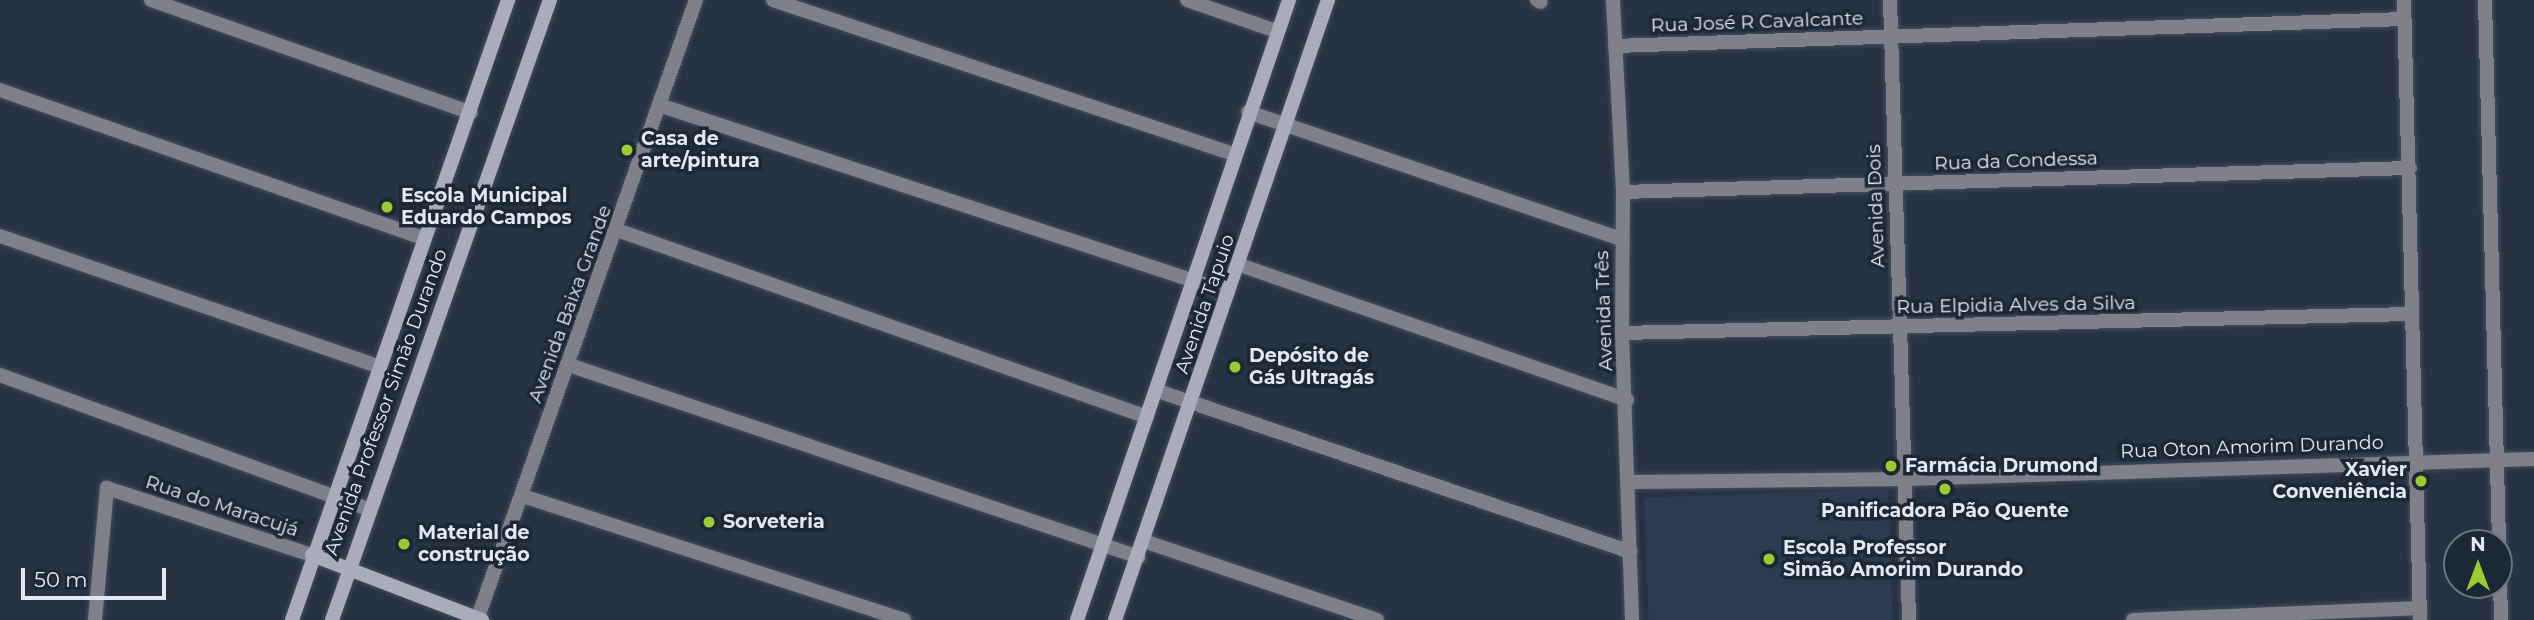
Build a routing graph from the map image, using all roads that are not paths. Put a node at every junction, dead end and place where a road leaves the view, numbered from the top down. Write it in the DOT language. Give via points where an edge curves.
graph roads {
  1 [pos="150,0"];
  2 [pos="509,0"];
  3 [pos="550,0"];
  4 [pos="696,0"];
  5 [pos="773,0"];
  6 [pos="1187,0"];
  7 [pos="1289,0"];
  8 [pos="1328,0"];
  9 [pos="1613,0"];
  10 [pos="1890,0"];
  11 [pos="2404,0"];
  12 [pos="2485,0"];
  13 [pos="2405,19"];
  14 [pos="1276,31"];
  15 [pos="1891,36"];
  16 [pos="1615,46"];
  17 [pos="0,90"];
  18 [pos="662,106"];
  19 [pos="1248,112"];
  20 [pos="471,113"];
  21 [pos="1286,126"];
  22 [pos="1234,155"];
  23 [pos="2410,168"];
  24 [pos="1894,183"];
  25 [pos="1623,192"];
  26 [pos="617,230"];
  27 [pos="0,236"];
  28 [pos="425,239"];
  29 [pos="1620,239"];
  30 [pos="1240,265"];
  31 [pos="1194,279"];
  32 [pos="1228,292"];
  33 [pos="2411,314"];
  34 [pos="1899,327"];
  35 [pos="1622,333"];
  36 [pos="569,365"];
  37 [pos="380,367"];
  38 [pos="0,375"];
  39 [pos="1158,391"];
  40 [pos="1627,400"];
  41 [pos="1191,402"];
  42 [pos="1147,417"];
  43 [pos="2534,459"];
  44 [pos="2418,460"];
  45 [pos="2498,460"];
  46 [pos="1906,479"];
  47 [pos="1631,482"];
  48 [pos="523,496"];
  49 [pos="333,497"];
  50 [pos="369,509"];
  51 [pos="1144,541"];
  52 [pos="1101,546"];
  53 [pos="1630,552"];
  54 [pos="312,555"];
  55 [pos="1139,557"];
  56 [pos="348,567"];
  57 [pos="2420,614"];
  58 [pos="95,620"];
  59 [pos="292,620"];
  60 [pos="332,620"];
  61 [pos="479,620"];
  62 [pos="904,620"];
  63 [pos="1077,620"];
  64 [pos="1115,620"];
  65 [pos="1377,620"];
  66 [pos="1632,620"];
  67 [pos="1909,620"];
  68 [pos="2133,620"];
  69 [pos="2501,620"];
  1 -- 20 [label="street"];
  2 -- 20 [label="street, Avenida Professor Simão Durando"];
  3 -- 50 [label="street, Avenida Professor Simão Durando"];
  4 -- 18 [label="street, Avenida Baixa Grande"];
  5 -- 22 [label="street"];
  6 -- 14 [label="street"];
  7 -- 14 [label="street, Avenida Tapuio"];
  8 -- 21 [label="street, Avenida Tapuio"];
  9 -- 16 [label="street, Avenida Três"];
  10 -- 15 [label="street, Avenida Dois"];
  11 -- 13 [label="street"];
  12 -- 45 [label="street"];
  13 -- 15 [label="street, Rua José R Cavalcante"];
  13 -- 23 [label="street"];
  14 -- 19 [label="street, Avenida Tapuio"];
  15 -- 16 [label="street, Rua José R Cavalcante"];
  15 -- 24 [label="street, Avenida Dois"];
  16 -- 25 [label="street, Avenida Três"];
  17 -- 28 [label="street"];
  18 -- 26 [label="street, Avenida Baixa Grande"];
  18 -- 31 [label="street"];
  19 -- 21 [label="street"];
  19 -- 22 [label="street, Avenida Tapuio"];
  20 -- 28 [label="street, Avenida Professor Simão Durando"];
  21 -- 29 [label="street"];
  21 -- 30 [label="street, Avenida Tapuio"];
  22 -- 31 [label="street, Avenida Tapuio"];
  23 -- 24 [label="street, Rua da Condessa"];
  23 -- 33 [label="street"];
  24 -- 25 [label="street, Rua da Condessa"];
  24 -- 34 [label="street, Avenida Dois"];
  25 -- 29 [label="street, Avenida Três"];
  26 -- 36 [label="street, Avenida Baixa Grande"];
  26 -- 42 [label="street"];
  27 -- 37 [label="street"];
  28 -- 37 [label="street, Avenida Professor Simão Durando"];
  29 -- 35 [label="street, Avenida Três"];
  30 -- 32 [label="street, Avenida Tapuio"];
  30 -- 40 [label="street"];
  31 -- 32 [label="street"];
  31 -- 39 [label="street, Avenida Tapuio"];
  32 -- 41 [label="street, Avenida Tapuio"];
  33 -- 34 [label="street, Rua Elpidia Alves da Silva"];
  33 -- 44 [label="street"];
  34 -- 35 [label="street, Rua Elpidia Alves da Silva"];
  34 -- 46 [label="street, Avenida Dois"];
  35 -- 40 [label="street, Avenida Três"];
  36 -- 48 [label="street, Avenida Baixa Grande"];
  36 -- 52 [label="street"];
  37 -- 49 [label="street, Avenida Professor Simão Durando"];
  38 -- 49 [label="street"];
  39 -- 41 [label="street"];
  39 -- 42 [label="street, Avenida Tapuio"];
  40 -- 47 [label="street, Avenida Três"];
  41 -- 51 [label="street, Avenida Tapuio"];
  41 -- 53 [label="street"];
  42 -- 52 [label="street, Avenida Tapuio"];
  43 -- 45 [label="street, Rua Oton Amorim Durando"];
  44 -- 45 [label="street, Rua Oton Amorim Durando"];
  44 -- 46 [label="street, Rua Oton Amorim Durando"];
  44 -- 57 [label="street"];
  45 -- 69 [label="street"];
  46 -- 47 [label="street, Rua Oton Amorim Durando"];
  46 -- 67 [label="street, Avenida Dois"];
  47 -- 53 [label="street, Avenida Três"];
  48 -- 61 [label="street, Avenida Baixa Grande"];
  48 -- 62 [label="street"];
  49 -- 50 [label="street"];
  49 -- 54 [label="street, Avenida Professor Simão Durando"];
  50 -- 56 [label="street, Avenida Professor Simão Durando"];
  51 -- 55 [label="street, Avenida Tapuio"];
  51 -- 65 [label="street"];
  52 -- 55 [label="street"];
  52 -- 63 [label="street, Avenida Tapuio"];
  53 -- 66 [label="street, Avenida Três"];
  54 -- 56 [label="street, Rua do Maracujá"];
  54 -- 58 [label="street, Rua do Maracujá" via="107,488"];
  54 -- 59 [label="street, Avenida Professor Simão Durando"];
  55 -- 64 [label="street, Avenida Tapuio"];
  56 -- 60 [label="street, Avenida Professor Simão Durando"];
  56 -- 61 [label="street, Rua do Maracujá"];
  57 -- 68 [label="street"];
}
